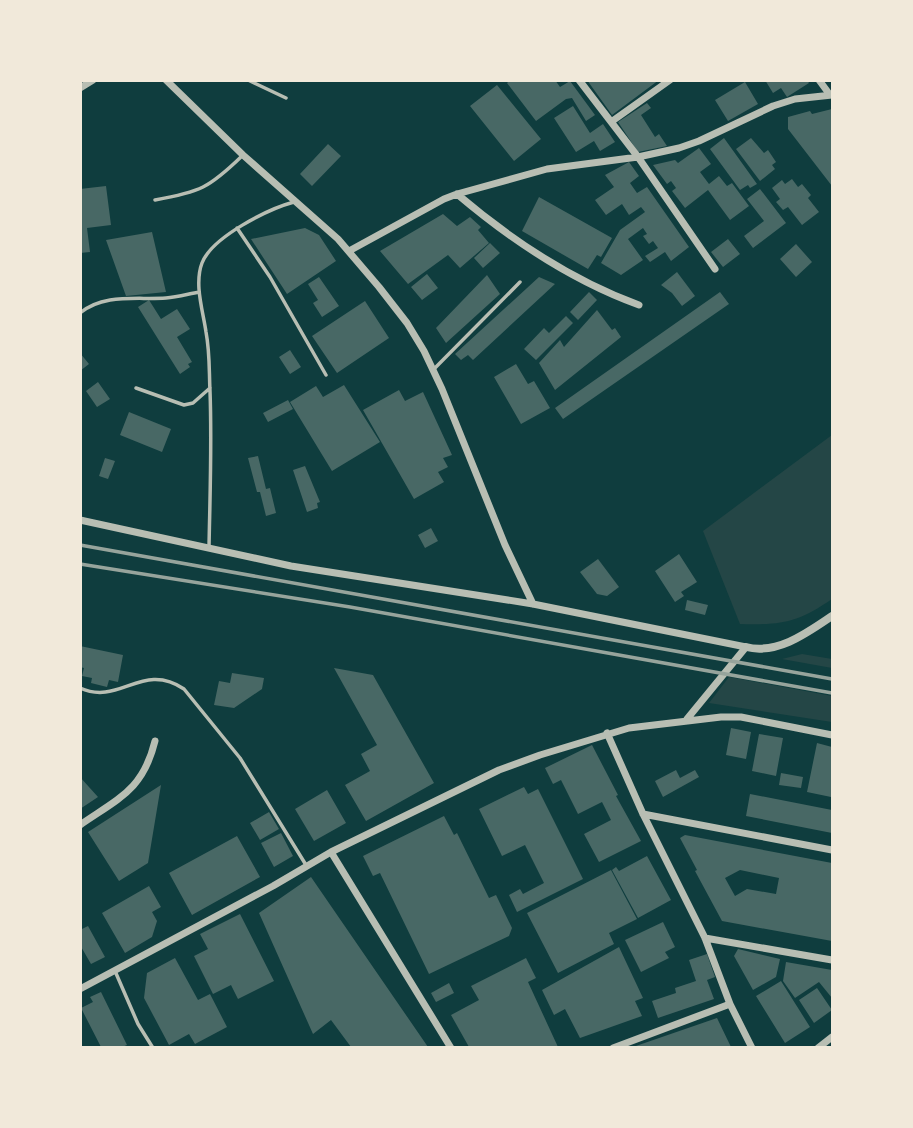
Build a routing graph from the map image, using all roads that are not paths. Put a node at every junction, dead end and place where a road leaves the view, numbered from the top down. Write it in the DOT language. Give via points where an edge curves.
graph roads {
  1 [pos="93,80"];
  2 [pos="166,80"];
  3 [pos="248,80"];
  4 [pos="579,80"];
  5 [pos="670,80"];
  6 [pos="819,80"];
  7 [pos="80,88"];
  8 [pos="831,95"];
  9 [pos="286,98"];
  10 [pos="611,122"];
  11 [pos="243,155"];
  12 [pos="638,157"];
  13 [pos="457,194"];
  14 [pos="155,200"];
  15 [pos="295,201"];
  16 [pos="237,228"];
  17 [pos="349,251"];
  18 [pos="715,269"];
  19 [pos="520,282"];
  20 [pos="199,292"];
  21 [pos="639,305"];
  22 [pos="80,313"];
  23 [pos="433,370"];
  24 [pos="327,375"];
  25 [pos="136,387"];
  26 [pos="210,388"];
  27 [pos="80,520"];
  28 [pos="208,549"];
  29 [pos="533,604"];
  30 [pos="832,616"];
  31 [pos="746,647"];
  32 [pos="80,688"];
  33 [pos="686,720"];
  34 [pos="607,733"];
  35 [pos="832,735"];
  36 [pos="155,741"];
  37 [pos="643,814"];
  38 [pos="80,825"];
  39 [pos="832,850"];
  40 [pos="331,852"];
  41 [pos="307,866"];
  42 [pos="705,938"];
  43 [pos="832,960"];
  44 [pos="115,971"];
  45 [pos="80,989"];
  46 [pos="730,1004"];
  47 [pos="832,1037"];
  48 [pos="153,1048"];
  49 [pos="451,1048"];
  50 [pos="613,1048"];
  51 [pos="752,1048"];
  52 [pos="818,1048"];
  1 -- 7 [label="street"];
  2 -- 11 [label="street"];
  3 -- 9 [label="lane"];
  4 -- 10 [label="street"];
  5 -- 10 [label="street"];
  6 -- 8 [label="street"];
  8 -- 12 [label="street" via="794,99 699,141"];
  10 -- 12 [label="street"];
  11 -- 14 [label="lane" via="204,188"];
  11 -- 15 [label="street"];
  12 -- 13 [label="street" via="547,169"];
  12 -- 18 [label="street"];
  13 -- 17 [label="street"];
  13 -- 21 [label="street" via="541,255"];
  15 -- 16 [label="lane"];
  15 -- 17 [label="street"];
  16 -- 20 [label="lane" via="202,263"];
  16 -- 24 [label="lane"];
  17 -- 23 [label="street" via="401,316"];
  19 -- 23 [label="lane"];
  20 -- 22 [label="lane" via="169,298 113,299 91,304"];
  20 -- 26 [label="lane" via="211,360"];
  23 -- 29 [label="street"];
  25 -- 26 [label="lane" via="184,405"];
  26 -- 28 [label="lane"];
  27 -- 28 [label="street"];
  28 -- 29 [label="street"];
  29 -- 31 [label="street"];
  30 -- 31 [label="street" via="782,644"];
  31 -- 33 [label="street"];
  32 -- 41 [label="lane" via="111,692 153,679 184,689 240,758"];
  33 -- 34 [label="street"];
  33 -- 35 [label="street" via="741,718"];
  34 -- 37 [label="street"];
  34 -- 40 [label="street" via="499,770"];
  36 -- 38 [label="street" via="131,790"];
  37 -- 39 [label="street"];
  37 -- 42 [label="street"];
  40 -- 41 [label="street"];
  40 -- 49 [label="street"];
  41 -- 44 [label="street"];
  42 -- 43 [label="street"];
  42 -- 46 [label="street"];
  44 -- 45 [label="street"];
  44 -- 48 [label="lane"];
  46 -- 50 [label="street"];
  46 -- 51 [label="street"];
  47 -- 52 [label="street"];
}
